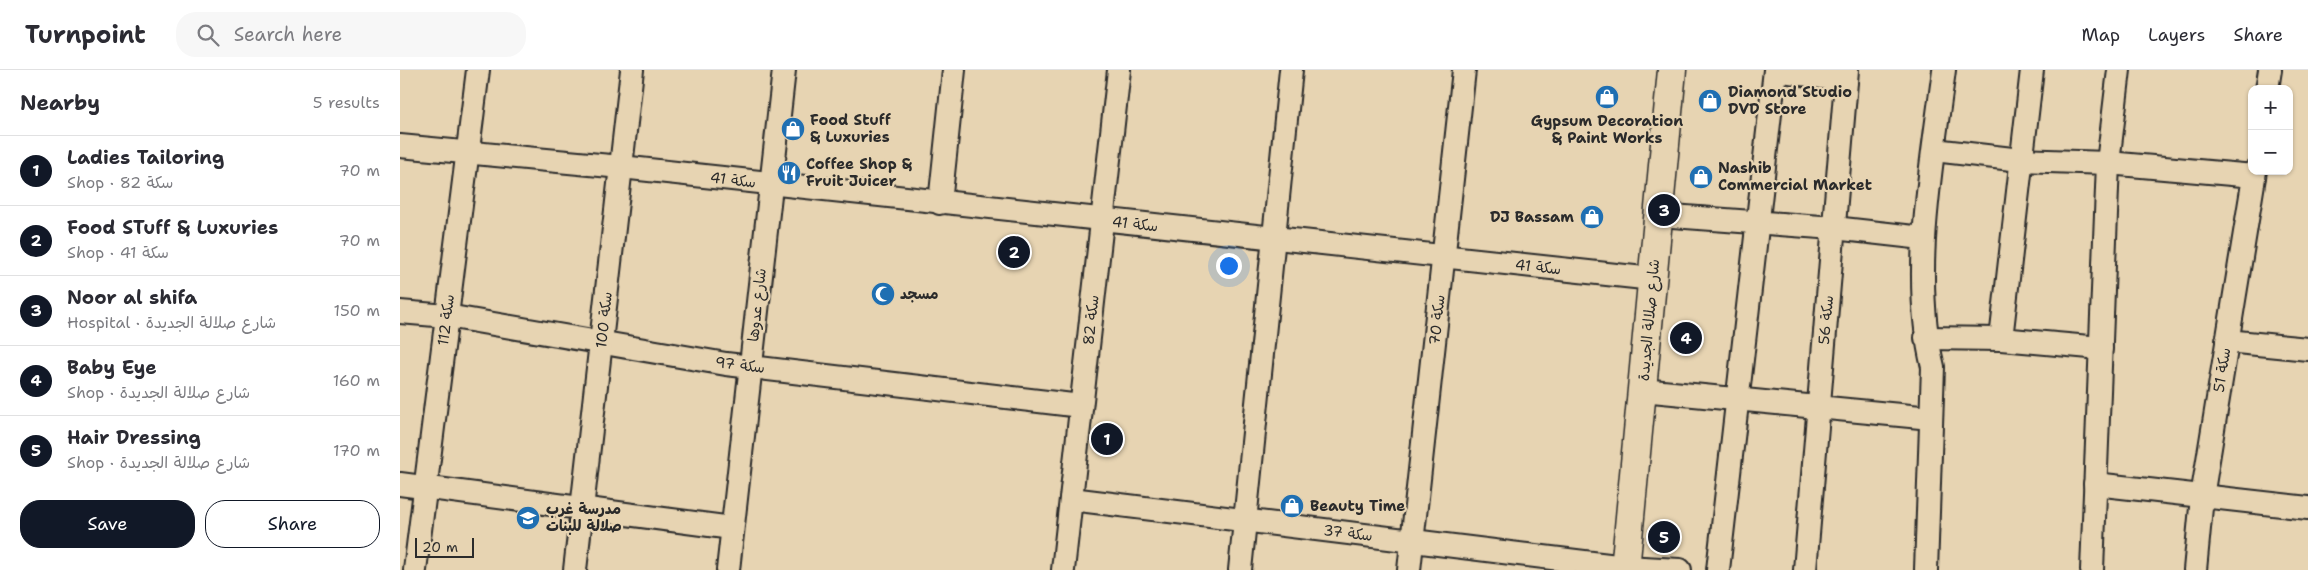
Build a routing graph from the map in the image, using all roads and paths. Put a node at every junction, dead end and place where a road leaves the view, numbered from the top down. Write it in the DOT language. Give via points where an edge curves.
graph roads {
  1 [pos="478,70"];
  2 [pos="632,70"];
  3 [pos="784,70"];
  4 [pos="954,70"];
  5 [pos="1118,70"];
  6 [pos="1291,70"];
  7 [pos="1464,70"];
  8 [pos="1672,70"];
  9 [pos="1776,70"];
  10 [pos="1944,70"];
  11 [pos="2032,70"];
  12 [pos="2119,70"];
  13 [pos="2270,70"];
  14 [pos="1846,76"];
  15 [pos="2268,85"];
  16 [pos="400,146"];
  17 [pos="1934,150"];
  18 [pos="468,152"];
  19 [pos="2021,160"];
  20 [pos="2108,163"];
  21 [pos="621,167"];
  22 [pos="2248,173"];
  23 [pos="2254,175"];
  24 [pos="771,185"];
  25 [pos="940,203"];
  26 [pos="1659,215"];
  27 [pos="1102,220"];
  28 [pos="1757,222"];
  29 [pos="1834,228"];
  30 [pos="1923,238"];
  31 [pos="1274,239"];
  32 [pos="1444,257"];
  33 [pos="1652,279"];
  34 [pos="400,312"];
  35 [pos="447,316"];
  36 [pos="1926,338"];
  37 [pos="2001,339"];
  38 [pos="2227,341"];
  39 [pos="601,343"];
  40 [pos="2101,348"];
  41 [pos="2308,349"];
  42 [pos="751,366"];
  43 [pos="1642,390"];
  44 [pos="1737,399"];
  45 [pos="1081,406"];
  46 [pos="1819,406"];
  47 [pos="1931,418"];
  48 [pos="400,484"];
  49 [pos="2095,484"];
  50 [pos="425,487"];
  51 [pos="2202,497"];
  52 [pos="1071,499"];
  53 [pos="2308,508"];
  54 [pos="582,510"];
  55 [pos="1245,521"];
  56 [pos="732,528"];
  57 [pos="1413,541"];
  58 [pos="1625,568"];
  59 [pos="415,570"];
  60 [pos="575,570"];
  61 [pos="728,570"];
  62 [pos="1063,570"];
  63 [pos="1240,570"];
  64 [pos="1409,570"];
  65 [pos="1680,570"];
  66 [pos="1718,570"];
  67 [pos="1805,570"];
  68 [pos="1926,570"];
  69 [pos="2092,570"];
  70 [pos="2195,570"];
  1 -- 18 [label="street, سكة 112"];
  2 -- 21 [label="street, سكة 100"];
  3 -- 24 [label="street, شارع عدوها"];
  4 -- 25 [label="street"];
  5 -- 27 [label="street, سكة 82"];
  6 -- 31 [label="street"];
  7 -- 32 [label="street, سكة 70"];
  8 -- 26 [label="street, شارع صلالة الجديدة"];
  9 -- 14 [label="street"];
  9 -- 28 [label="street"];
  10 -- 17 [label="street"];
  11 -- 19 [label="street"];
  12 -- 20 [label="street"];
  13 -- 15 [label="street"];
  14 -- 29 [label="street, سكة 56"];
  16 -- 18 [label="street, سكة 41"];
  17 -- 19 [label="street"];
  17 -- 30 [label="street"];
  18 -- 21 [label="street, سكة 41"];
  18 -- 35 [label="street, سكة 112"];
  19 -- 20 [label="street"];
  19 -- 37 [label="street"];
  20 -- 22 [label="street"];
  20 -- 40 [label="street"];
  21 -- 24 [label="street, سكة 41"];
  21 -- 39 [label="street, سكة 100"];
  23 -- 38 [label="street, سكة 51"];
  24 -- 25 [label="street, سكة 41"];
  24 -- 42 [label="street, شارع عدوها"];
  25 -- 27 [label="street, سكة 41"];
  26 -- 28 [label="street"];
  26 -- 33 [label="street, شارع صلالة الجديدة"];
  27 -- 31 [label="street, سكة 41"];
  27 -- 45 [label="street, سكة 82"];
  28 -- 29 [label="street"];
  28 -- 44 [label="street"];
  29 -- 30 [label="street"];
  29 -- 46 [label="street, سكة 56"];
  30 -- 36 [label="street"];
  31 -- 32 [label="street, سكة 41"];
  31 -- 55 [label="street"];
  32 -- 33 [label="street, سكة 41"];
  32 -- 57 [label="street, سكة 70"];
  33 -- 43 [label="street, شارع صلالة الجديدة"];
  34 -- 35 [label="street, سكة 97"];
  35 -- 39 [label="street, سكة 97"];
  35 -- 50 [label="street, سكة 112"];
  36 -- 37 [label="street"];
  36 -- 47 [label="street" via="1933,367"];
  37 -- 40 [label="street"];
  38 -- 41 [label="street"];
  38 -- 51 [label="street, سكة 51"];
  39 -- 42 [label="street, سكة 97"];
  39 -- 54 [label="street, سكة 100"];
  40 -- 49 [label="street"];
  42 -- 45 [label="street, سكة 97"];
  42 -- 56 [label="street, شارع عدوها"];
  43 -- 44 [label="street"];
  43 -- 58 [label="street, شارع صلالة الجديدة"];
  44 -- 46 [label="street"];
  44 -- 66 [label="street"];
  45 -- 52 [label="street, سكة 82"];
  46 -- 47 [label="street"];
  46 -- 67 [label="street, سكة 56"];
  47 -- 68 [label="street"];
  48 -- 50 [label="street"];
  49 -- 51 [label="street"];
  49 -- 69 [label="street"];
  50 -- 54 [label="street"];
  50 -- 59 [label="street, سكة 112"];
  51 -- 53 [label="street"];
  51 -- 70 [label="street, سكة 51"];
  52 -- 55 [label="street, سكة 37"];
  52 -- 62 [label="street, سكة 82"];
  54 -- 56 [label="street"];
  54 -- 60 [label="street, سكة 100"];
  55 -- 57 [label="street, سكة 37"];
  55 -- 63 [label="street"];
  56 -- 61 [label="street, شارع عدوها"];
  57 -- 58 [label="street, سكة 37"];
  57 -- 64 [label="street, سكة 70"];
  58 -- 65 [label="street, سكة 37"];
}
